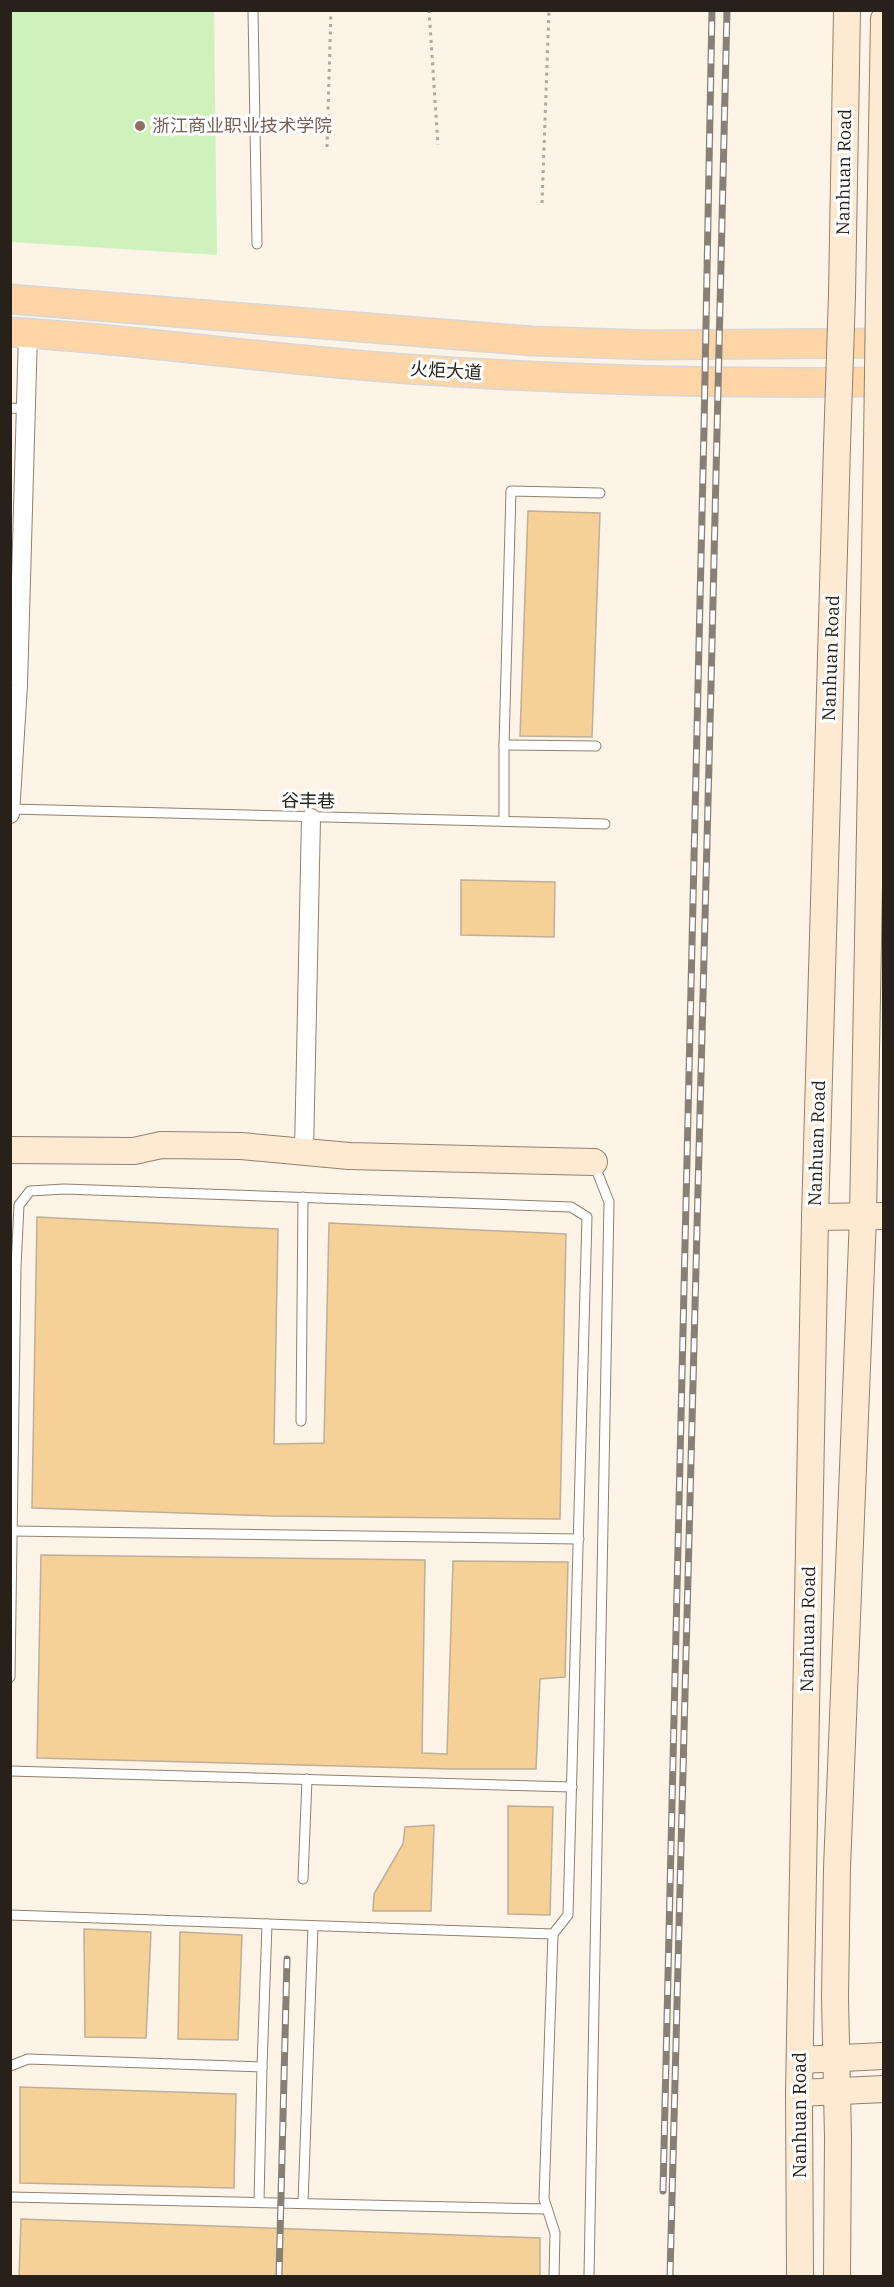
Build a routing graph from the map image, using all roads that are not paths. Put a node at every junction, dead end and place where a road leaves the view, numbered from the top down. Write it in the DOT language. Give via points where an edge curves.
graph roads {
  1 [pos="253,10"];
  2 [pos="847,10"];
  3 [pos="884,19"];
  4 [pos="258,244"];
  5 [pos="10,299"];
  6 [pos="19,333"];
  7 [pos="884,343"];
  8 [pos="884,382"];
  9 [pos="19,408"];
  10 [pos="600,494"];
  11 [pos="504,746"];
  12 [pos="596,746"];
  13 [pos="11,809"];
  14 [pos="10,814"];
  15 [pos="311,818"];
  16 [pos="504,820"];
  17 [pos="605,824"];
  18 [pos="10,1150"];
  19 [pos="304,1152"];
  20 [pos="594,1162"];
  21 [pos="303,1197"];
  22 [pos="873,1216"];
  23 [pos="815,1217"];
  24 [pos="301,1421"];
  25 [pos="12,1531"];
  26 [pos="579,1539"];
  27 [pos="10,1677"];
  28 [pos="10,1771"];
  29 [pos="307,1779"];
  30 [pos="572,1786"];
  31 [pos="303,1879"];
  32 [pos="10,1915"];
  33 [pos="267,1924"];
  34 [pos="313,1926"];
  35 [pos="553,1934"];
  36 [pos="884,2056"];
  37 [pos="837,2058"];
  38 [pos="800,2060"];
  39 [pos="10,2067"];
  40 [pos="262,2067"];
  41 [pos="884,2089"];
  42 [pos="837,2091"];
  43 [pos="799,2093"];
  44 [pos="10,2197"];
  45 [pos="259,2201"];
  46 [pos="303,2203"];
  47 [pos="547,2209"];
  48 [pos="554,2277"];
  49 [pos="589,2277"];
  50 [pos="800,2277"];
  51 [pos="837,2277"];
  1 -- 4 [label="lane"];
  2 -- 23 [label="main road, Nanhuan Road, bridge"];
  3 -- 22 [label="main road, Nanhuan Road, bridge" via="877,444"];
  5 -- 7 [label="main road, 火炬大道" via="532,342"];
  6 -- 8 [label="main road, 火炬大道" via="418,370 610,380"];
  6 -- 9 [label="street"];
  9 -- 13 [label="street"];
  10 -- 11 [label="lane" via="511,491"];
  11 -- 12 [label="lane"];
  11 -- 16 [label="lane"];
  13 -- 14 [label="street"];
  13 -- 15 [label="lane, 谷丰巷"];
  15 -- 16 [label="lane, 谷丰巷"];
  15 -- 19 [label="street"];
  16 -- 17 [label="lane, 谷丰巷"];
  18 -- 19 [label="main road" via="134,1151 161,1145"];
  19 -- 20 [label="main road"];
  20 -- 49 [label="lane" via="609,1202"];
  21 -- 24 [label="lane"];
  21 -- 25 [label="lane" via="30,1191 19,1204"];
  21 -- 26 [label="lane" via="571,1207 587,1217"];
  22 -- 23 [label="main road"];
  22 -- 37 [label="main road, Nanhuan Road" via="837,1868"];
  23 -- 38 [label="main road, Nanhuan Road"];
  25 -- 26 [label="lane"];
  25 -- 27 [label="lane"];
  26 -- 30 [label="lane"];
  28 -- 29 [label="lane"];
  29 -- 30 [label="lane"];
  29 -- 31 [label="lane"];
  30 -- 35 [label="lane" via="568,1915"];
  32 -- 33 [label="lane"];
  33 -- 34 [label="lane"];
  33 -- 40 [label="lane"];
  34 -- 35 [label="lane"];
  34 -- 46 [label="lane"];
  35 -- 47 [label="lane" via="544,2199"];
  36 -- 37 [label="main road"];
  37 -- 38 [label="main road"];
  37 -- 42 [label="main road, Nanhuan Road"];
  38 -- 43 [label="main road, Nanhuan Road"];
  39 -- 40 [label="lane" via="28,2059"];
  40 -- 45 [label="lane"];
  41 -- 42 [label="main road"];
  42 -- 43 [label="main road"];
  42 -- 51 [label="main road, Nanhuan Road"];
  43 -- 50 [label="main road, Nanhuan Road"];
  44 -- 45 [label="lane"];
  45 -- 46 [label="lane"];
  46 -- 47 [label="lane"];
  47 -- 48 [label="lane" via="555,2233"];
}
